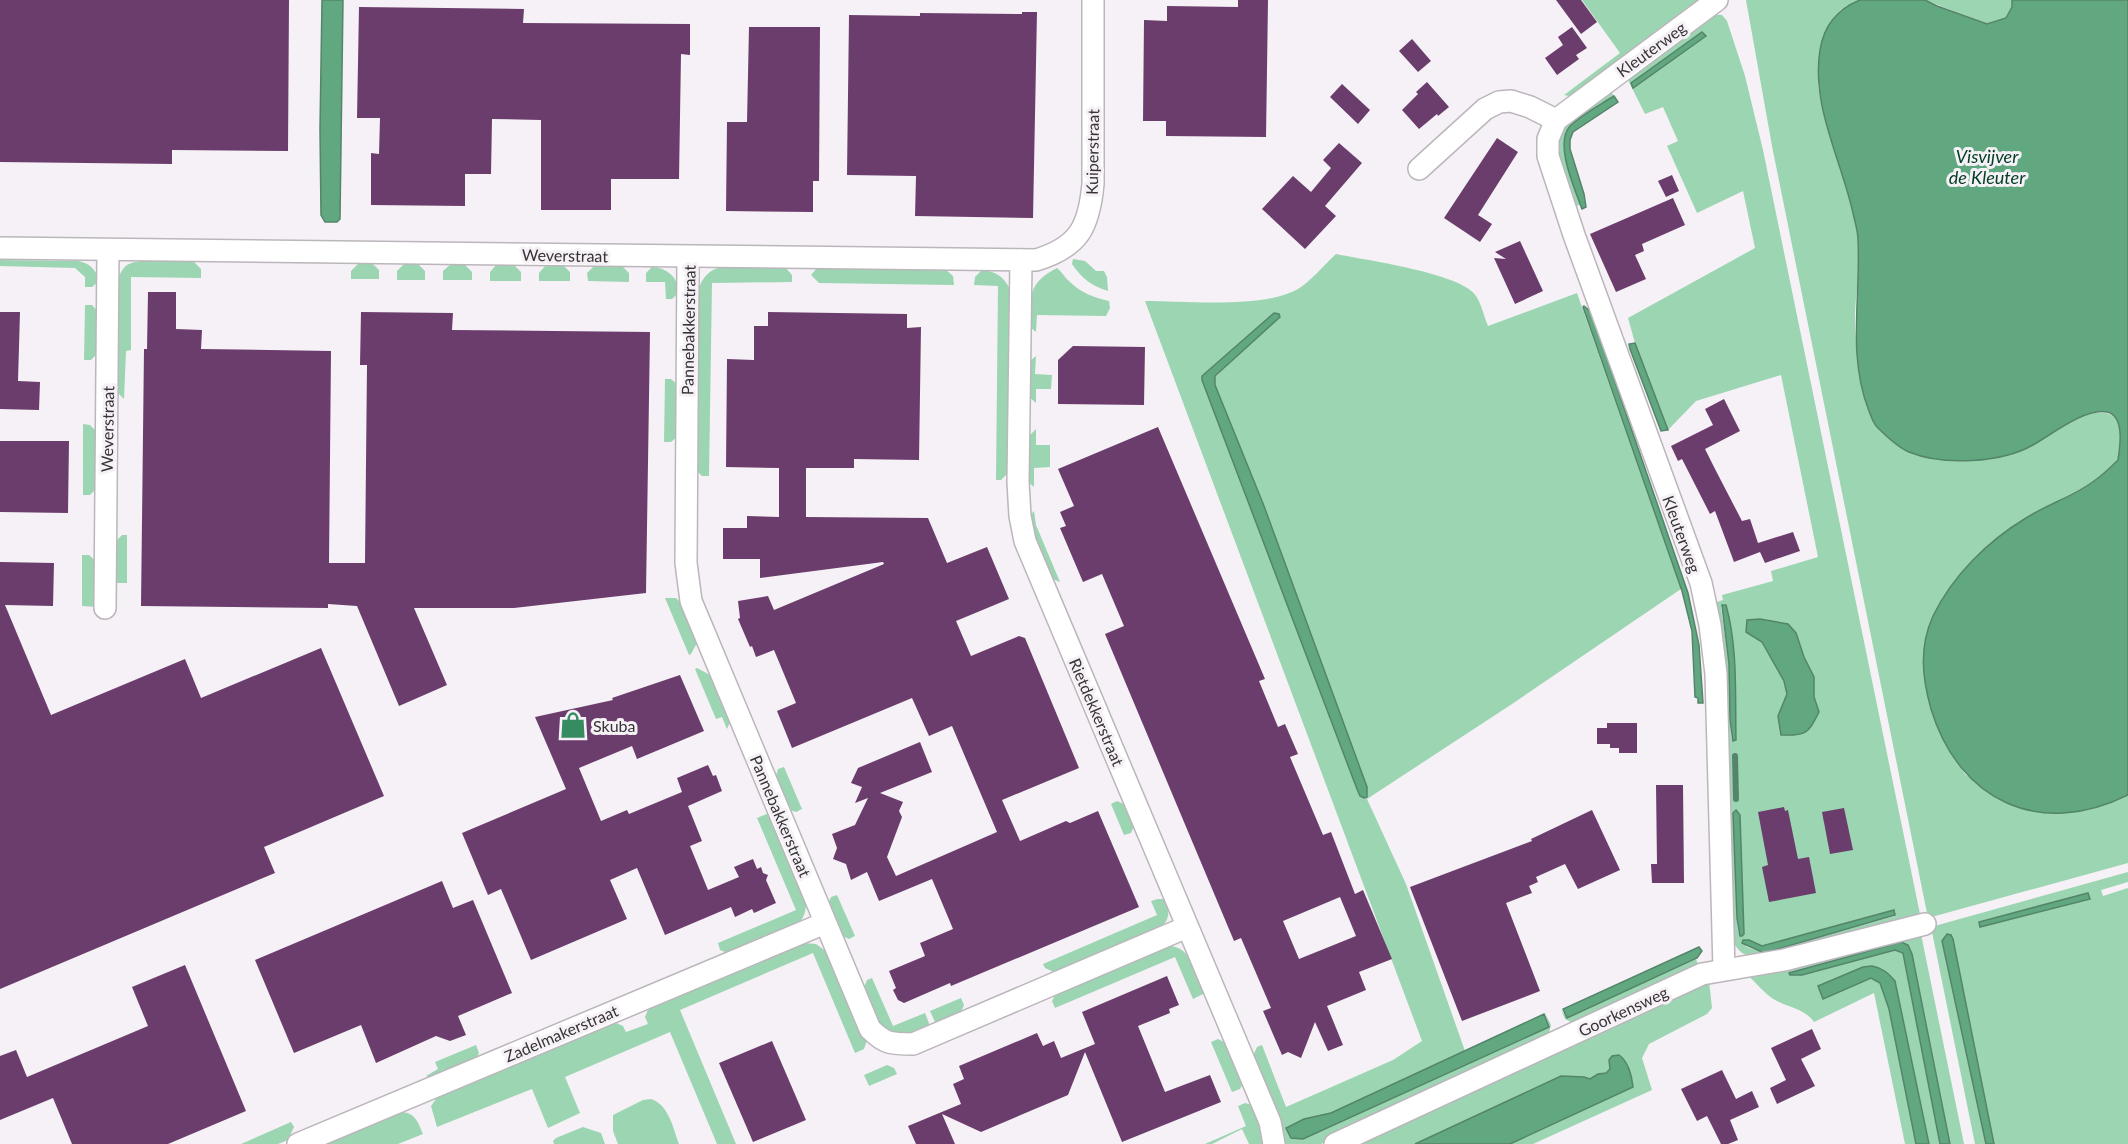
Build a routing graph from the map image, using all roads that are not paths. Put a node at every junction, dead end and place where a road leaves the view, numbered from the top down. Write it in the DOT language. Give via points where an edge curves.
graph roads {
  1 [pos="1093,0"];
  2 [pos="1717,0"];
  3 [pos="1556,120"];
  4 [pos="1419,169"];
  5 [pos="0,248"];
  6 [pos="108,250"];
  7 [pos="688,257"];
  8 [pos="1021,260"];
  9 [pos="105,608"];
  10 [pos="825,923"];
  11 [pos="1925,924"];
  12 [pos="1187,927"];
  13 [pos="1724,969"];
  14 [pos="298,1144"];
  15 [pos="1274,1144"];
  16 [pos="1335,1144"];
  1 -- 8 [label="street, Kuiperstraat" via="1091,207 1072,243 1056,254"];
  2 -- 3 [label="street, Kleuterweg"];
  3 -- 4 [label="street" via="1511,101 1499,102 1485,109"];
  3 -- 13 [label="street, Kleuterweg" via="1548,139 1548,156 1701,583 1710,625 1716,674"];
  5 -- 6 [label="street, Weverstraat"];
  6 -- 7 [label="street, Weverstraat"];
  6 -- 9 [label="street, Weverstraat"];
  7 -- 8 [label="street, Weverstraat"];
  7 -- 10 [label="street, Pannebakkerstraat" via="686,563 691,601"];
  8 -- 12 [label="street, Rietdekkerstraat" via="1018,482 1025,541"];
  10 -- 12 [label="street, Pannebakkerstraat" via="870,1029 882,1041 897,1044 913,1044"];
  10 -- 14 [label="street, Zadelmakerstraat"];
  11 -- 13 [label="street, Goorkensweg" via="1784,960"];
  12 -- 15 [label="street, Rietdekkerstraat" via="1270,1122"];
  13 -- 16 [label="street, Goorkensweg" via="1702,974"];
}
